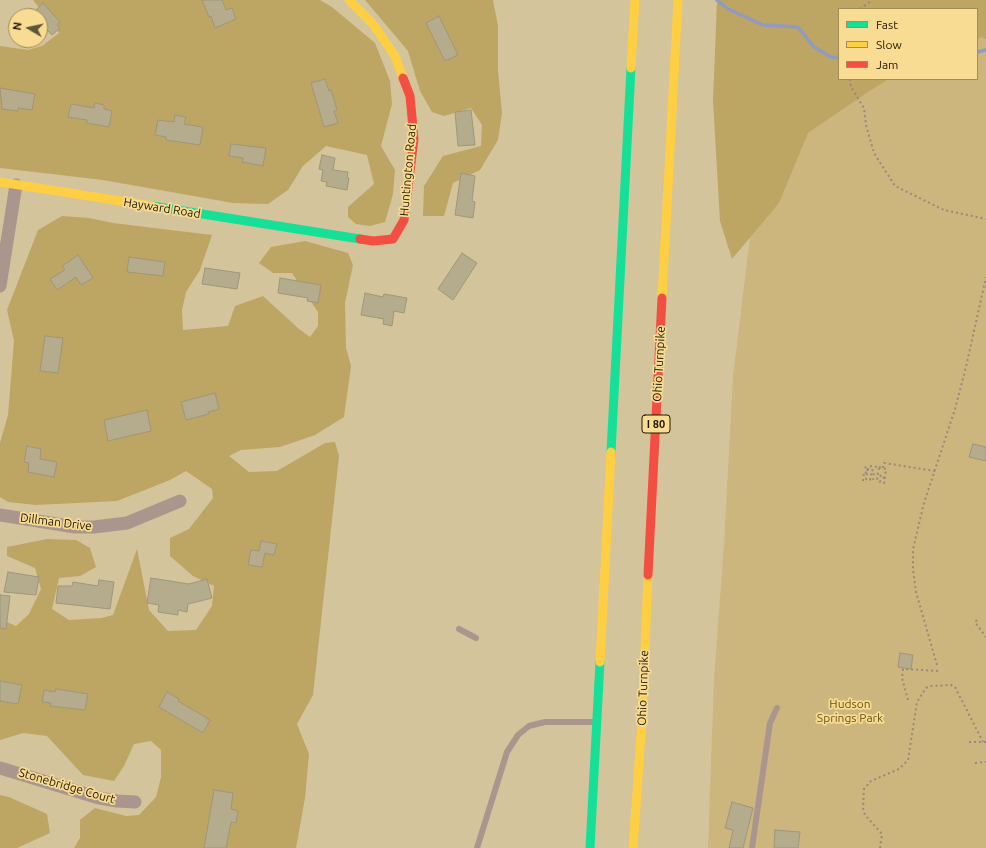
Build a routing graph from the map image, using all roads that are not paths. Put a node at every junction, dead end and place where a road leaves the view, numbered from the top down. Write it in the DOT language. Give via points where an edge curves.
graph roads {
  1 [pos="349,0"];
  2 [pos="635,0"];
  3 [pos="678,0"];
  4 [pos="0,182"];
  5 [pos="16,185"];
  6 [pos="324,233"];
  7 [pos="0,286"];
  8 [pos="180,501"];
  9 [pos="0,514"];
  10 [pos="459,629"];
  11 [pos="476,638"];
  12 [pos="777,708"];
  13 [pos="598,722"];
  14 [pos="0,768"];
  15 [pos="135,802"];
  16 [pos="476,848"];
  17 [pos="590,848"];
  18 [pos="633,848"];
  19 [pos="752,848"];
  1 -- 6 [label="main road, Huntington Road" via="374,24 403,73 413,116 411,169 404,220 393,239 373,241"];
  2 -- 13 [label="main road"];
  3 -- 18 [label="main road, Ohio Turnpike / I 80" via="642,720"];
  4 -- 5 [label="main road, Hayward Road"];
  5 -- 6 [label="main road, Hayward Road"];
  5 -- 7 [label="street"];
  8 -- 9 [label="street, Dillman Drive" via="127,523 94,527 75,527"];
  10 -- 11 [label="lane"];
  12 -- 19 [label="lane" via="770,723"];
  13 -- 16 [label="lane" via="545,722 529,726 518,735 507,752"];
  13 -- 17 [label="main road"];
  14 -- 15 [label="street, Stonebridge Court" via="99,798"];
}
